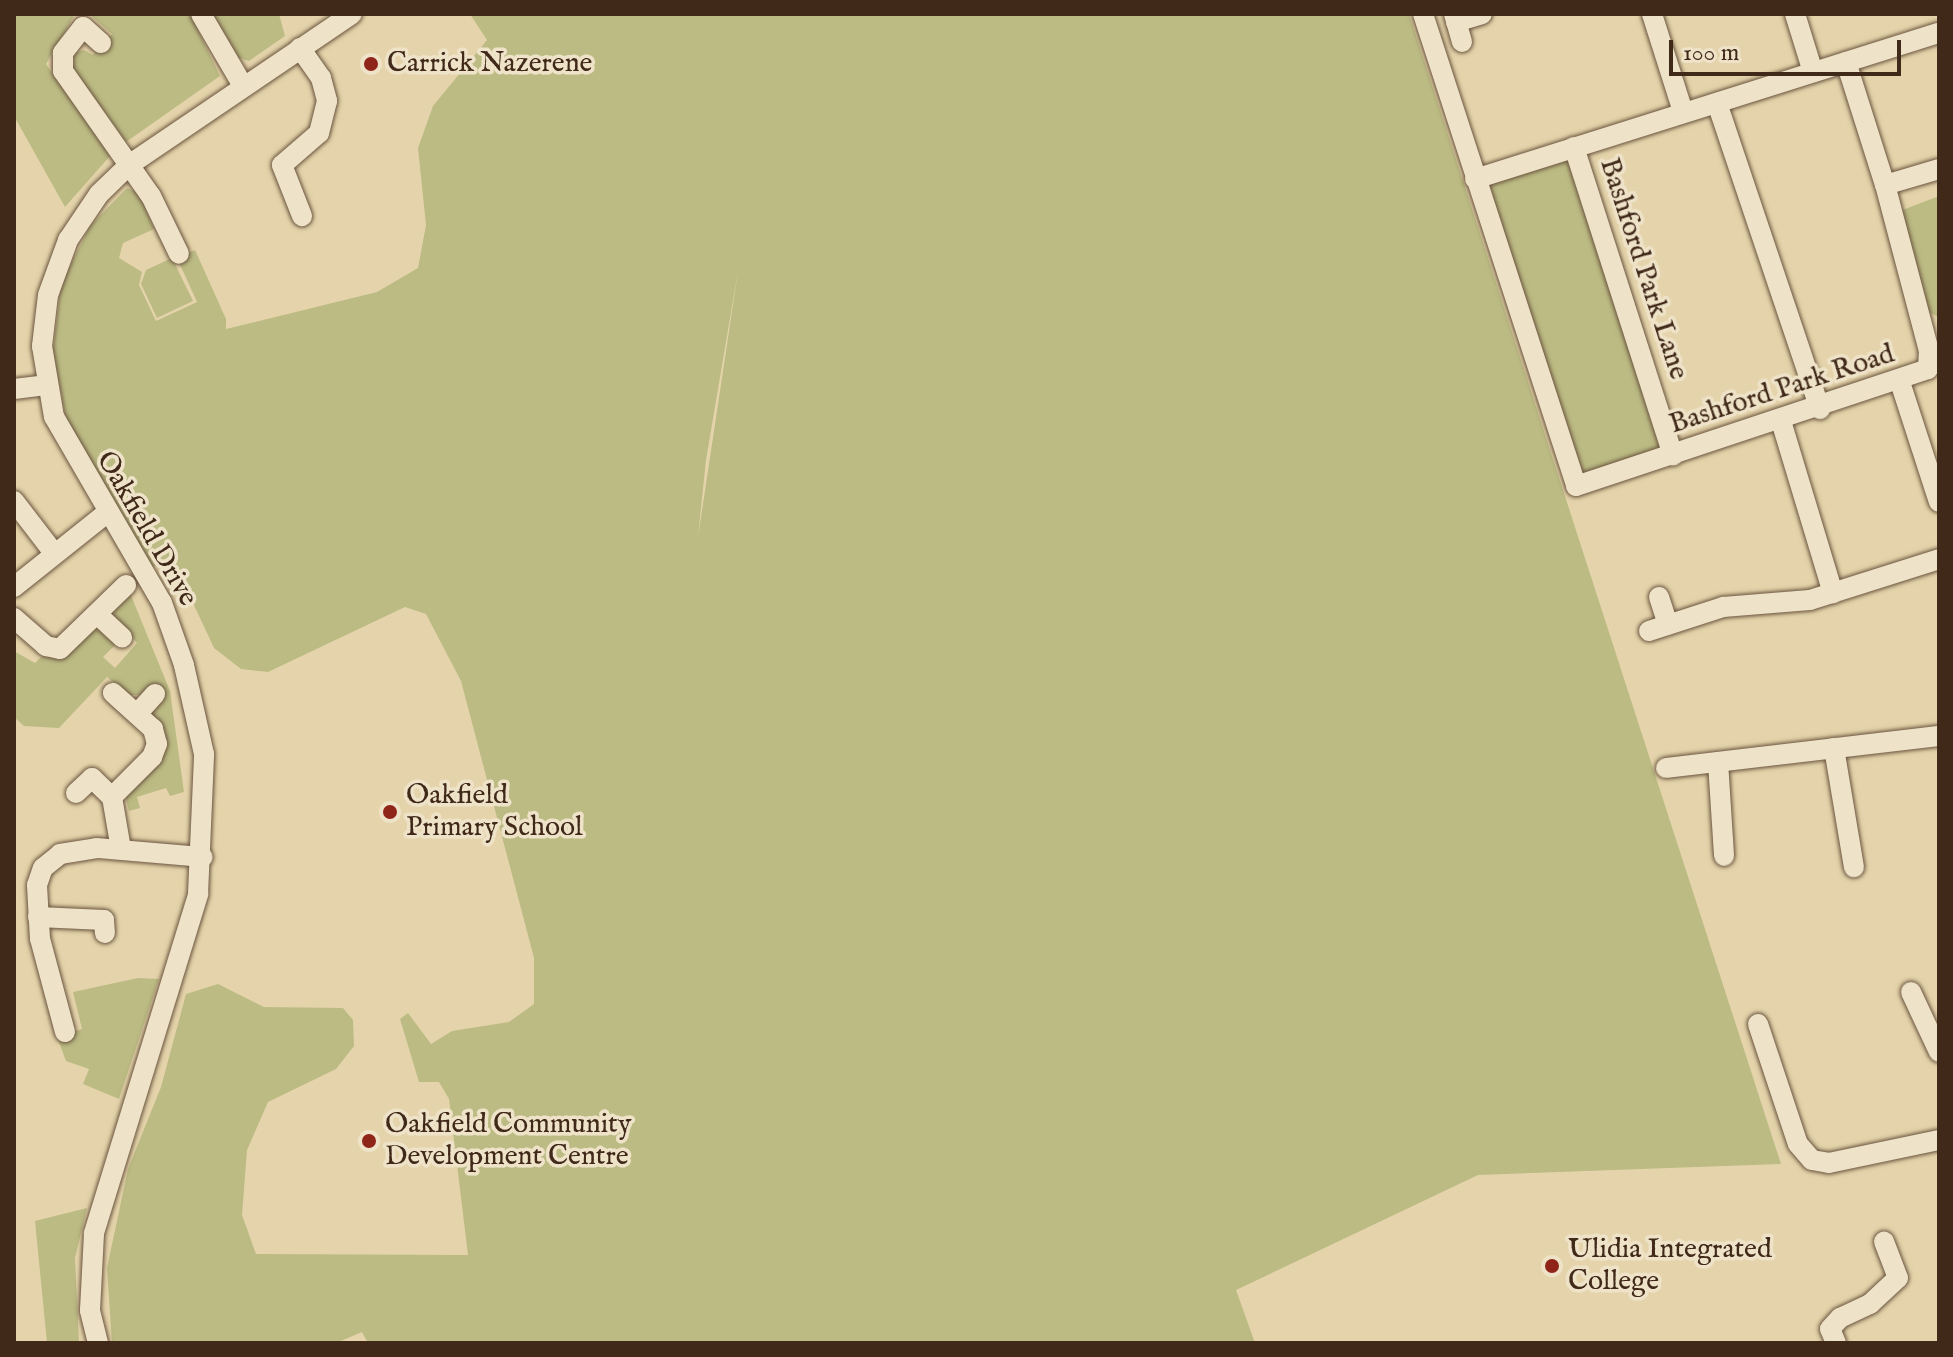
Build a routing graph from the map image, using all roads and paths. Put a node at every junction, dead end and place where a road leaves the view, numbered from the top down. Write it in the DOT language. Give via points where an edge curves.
graph roads {
  1 [pos="201,14"];
  2 [pos="352,14"];
  3 [pos="1423,14"];
  4 [pos="1482,14"];
  5 [pos="1652,14"];
  6 [pos="1795,14"];
  7 [pos="1455,18"];
  8 [pos="1939,33"];
  9 [pos="1462,42"];
  10 [pos="101,43"];
  11 [pos="300,48"];
  12 [pos="1846,62"];
  13 [pos="1813,72"];
  14 [pos="243,86"];
  15 [pos="1717,103"];
  16 [pos="1683,112"];
  17 [pos="1574,147"];
  18 [pos="129,165"];
  19 [pos="1939,169"];
  20 [pos="1475,179"];
  21 [pos="1885,185"];
  22 [pos="302,216"];
  23 [pos="179,254"];
  24 [pos="1932,334"];
  25 [pos="1900,382"];
  26 [pos="46,385"];
  27 [pos="14,389"];
  28 [pos="1820,409"];
  29 [pos="1781,421"];
  30 [pos="1673,455"];
  31 [pos="14,501"];
  32 [pos="1939,502"];
  33 [pos="108,512"];
  34 [pos="54,553"];
  35 [pos="1939,559"];
  36 [pos="126,585"];
  37 [pos="14,587"];
  38 [pos="1833,593"];
  39 [pos="1659,597"];
  40 [pos="98,615"];
  41 [pos="14,618"];
  42 [pos="122,637"];
  43 [pos="113,693"];
  44 [pos="155,694"];
  45 [pos="137,714"];
  46 [pos="1939,736"];
  47 [pos="1834,748"];
  48 [pos="1718,762"];
  49 [pos="1666,768"];
  50 [pos="76,793"];
  51 [pos="112,797"];
  52 [pos="121,849"];
  53 [pos="1724,856"];
  54 [pos="203,857"];
  55 [pos="1854,867"];
  56 [pos="38,917"];
  57 [pos="104,919"];
  58 [pos="1911,992"];
  59 [pos="1758,1024"];
  60 [pos="65,1032"];
  61 [pos="1939,1052"];
  62 [pos="1939,1140"];
  63 [pos="1884,1242"];
  64 [pos="98,1343"];
  65 [pos="1836,1343"];
  1 -- 14 [label="street"];
  2 -- 11 [label="street, Oakfield Drive"];
  3 -- 20 [label="street"];
  4 -- 7 [label="street"];
  5 -- 16 [label="street"];
  6 -- 13 [label="street"];
  7 -- 9 [label="street"];
  8 -- 12 [label="street"];
  10 -- 18 [label="street" via="83,27 63,53 61,66"];
  11 -- 14 [label="street, Oakfield Drive"];
  11 -- 22 [label="street" via="321,78 327,101 319,133 282,165"];
  12 -- 13 [label="street"];
  12 -- 21 [label="street, Bashford Park Road"];
  13 -- 15 [label="street"];
  14 -- 18 [label="street, Oakfield Drive"];
  15 -- 16 [label="street"];
  15 -- 28 [label="street"];
  16 -- 17 [label="street"];
  17 -- 20 [label="street"];
  17 -- 30 [label="street, Bashford Park Lane"];
  18 -- 23 [label="street"];
  18 -- 26 [label="street, Oakfield Drive" via="83,216 54,272 43,330"];
  19 -- 21 [label="street"];
  20 -- 30 [label="street, Bashford Park Road" via="1576,486"];
  21 -- 24 [label="street, Bashford Park Road"];
  24 -- 25 [label="street, Bashford Park Road" via="1928,369"];
  25 -- 28 [label="street, Bashford Park Road"];
  25 -- 32 [label="street"];
  26 -- 27 [label="street"];
  26 -- 33 [label="street, Oakfield Drive" via="62,437"];
  28 -- 29 [label="street, Bashford Park Road"];
  29 -- 30 [label="street, Bashford Park Road"];
  29 -- 38 [label="street"];
  31 -- 34 [label="street"];
  33 -- 34 [label="street"];
  33 -- 54 [label="street, Oakfield Drive" via="162,603 184,665 204,754"];
  34 -- 37 [label="street"];
  35 -- 38 [label="street"];
  36 -- 40 [label="street"];
  38 -- 39 [label="street" via="1810,600 1723,607 1658,628"];
  40 -- 41 [label="street" via="56,650"];
  40 -- 42 [label="street"];
  43 -- 45 [label="street"];
  44 -- 45 [label="street"];
  45 -- 51 [label="street" via="154,731 157,747"];
  46 -- 47 [label="street"];
  47 -- 48 [label="street"];
  47 -- 55 [label="street"];
  48 -- 49 [label="street"];
  48 -- 53 [label="street"];
  50 -- 51 [label="street" via="92,778"];
  51 -- 52 [label="street"];
  52 -- 54 [label="street"];
  52 -- 56 [label="street" via="75,851 50,861 38,878"];
  54 -- 64 [label="street, Oakfield Drive" via="184,949 100,1203 90,1269 90,1310"];
  56 -- 57 [label="street"];
  56 -- 60 [label="street"];
  58 -- 61 [label="street"];
  59 -- 62 [label="street" via="1798,1144 1812,1160 1842,1161"];
  63 -- 65 [label="street" via="1898,1278 1870,1304 1840,1318 1830,1329"];
}
